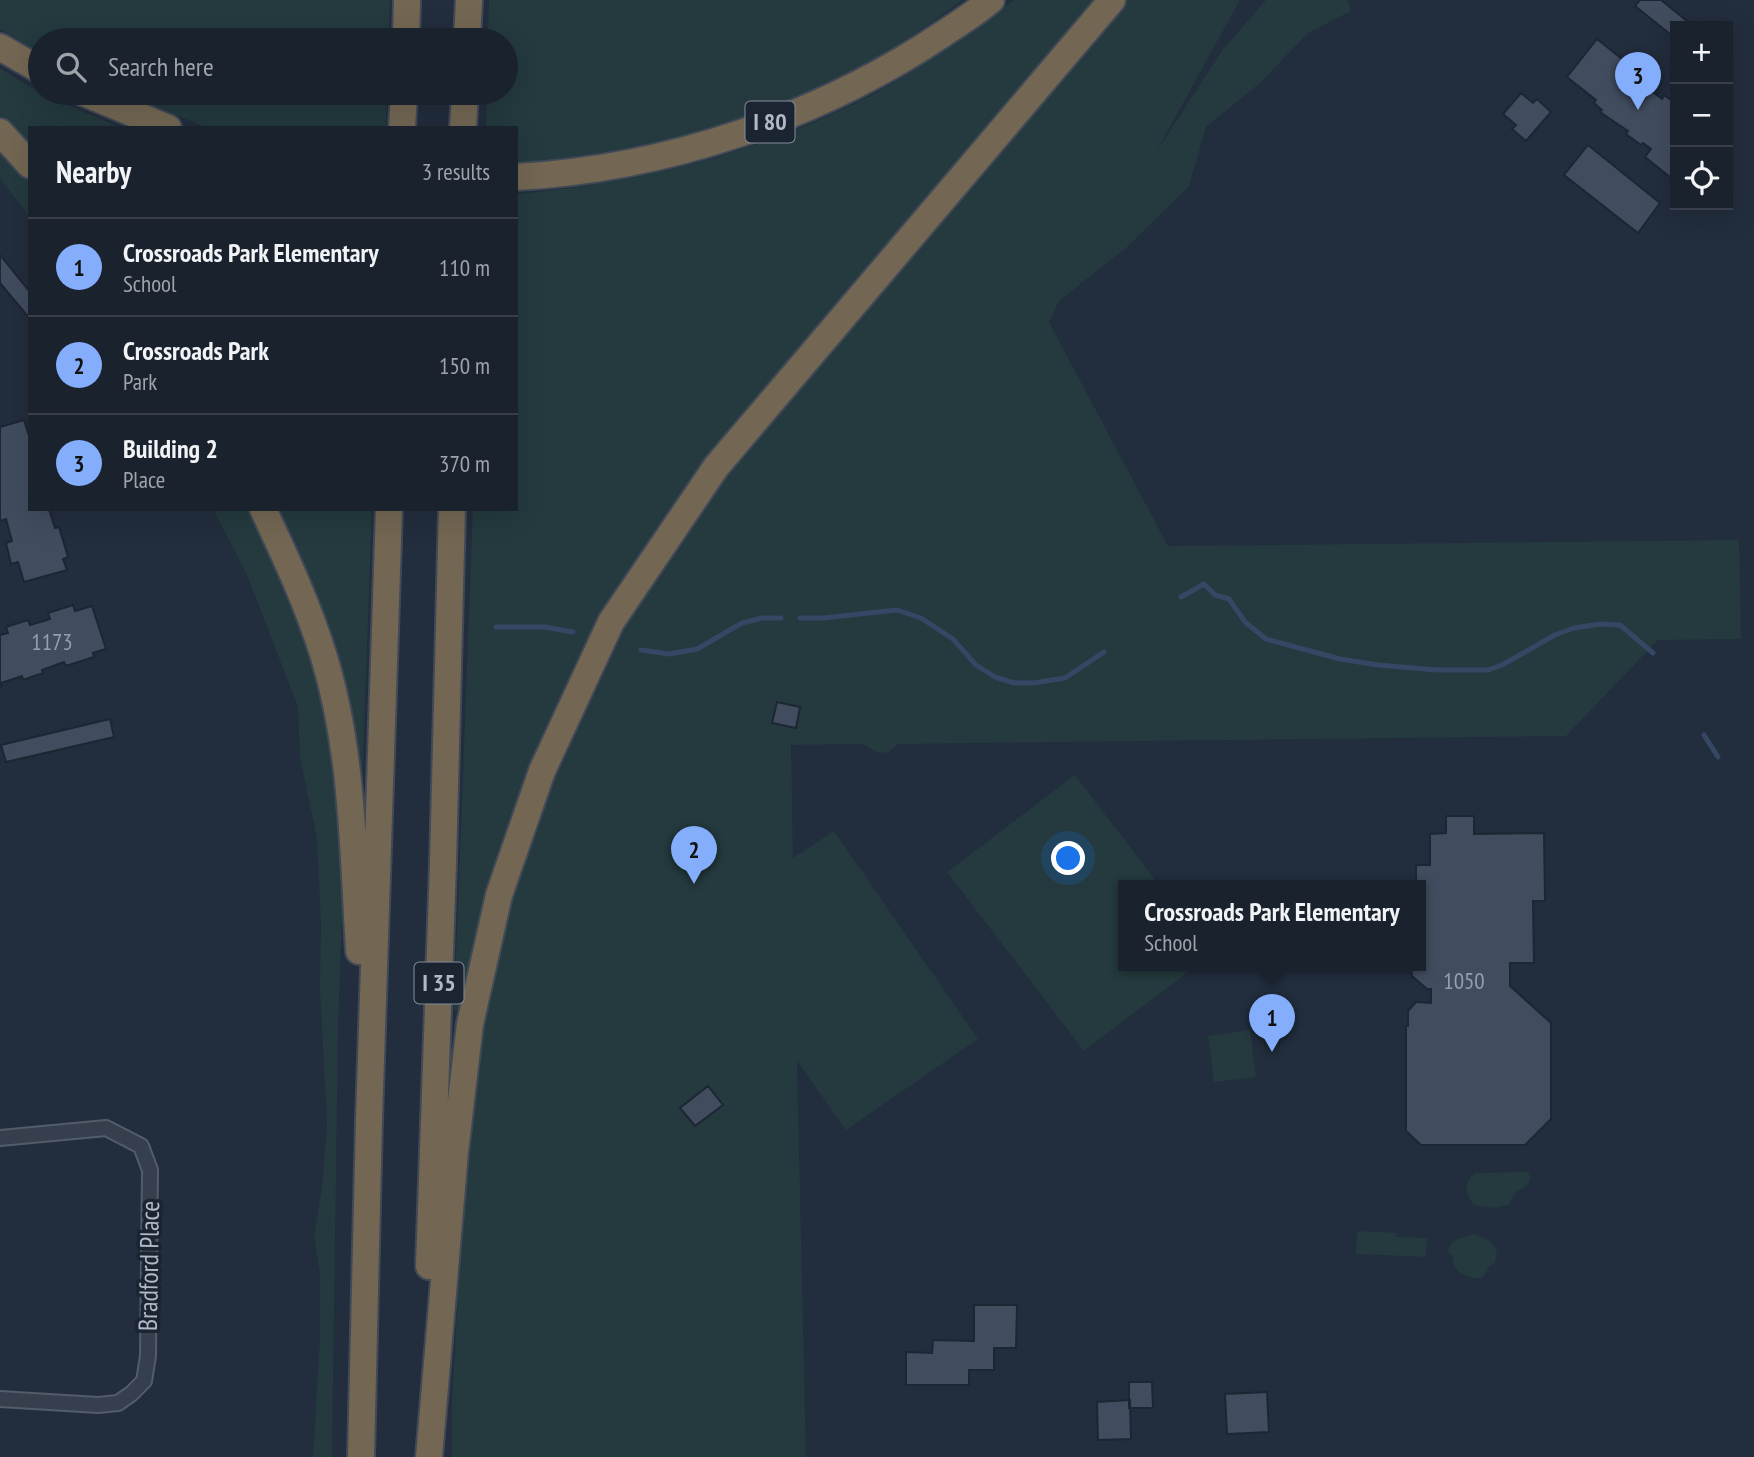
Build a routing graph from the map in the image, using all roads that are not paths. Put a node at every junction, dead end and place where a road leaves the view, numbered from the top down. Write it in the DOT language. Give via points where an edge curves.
graph roads {
  1 [pos="407,0"];
  2 [pos="468,0"];
  3 [pos="991,0"];
  4 [pos="1112,0"];
  5 [pos="406,28"];
  6 [pos="467,28"];
  7 [pos="0,47"];
  8 [pos="28,63"];
  9 [pos="113,105"];
  10 [pos="403,105"];
  11 [pos="464,105"];
  12 [pos="163,126"];
  13 [pos="402,126"];
  14 [pos="463,126"];
  15 [pos="0,132"];
  16 [pos="28,163"];
  17 [pos="519,177"];
  18 [pos="264,511"];
  19 [pos="389,511"];
  20 [pos="452,511"];
  21 [pos="369,1119"];
  22 [pos="0,1138"];
  23 [pos="0,1399"];
  24 [pos="361,1457"];
  25 [pos="427,1457"];
  1 -- 5 [label="highway"];
  2 -- 6 [label="highway"];
  3 -- 17 [label="highway, I 80" via="908,57 829,99 747,131 661,156"];
  4 -- 25 [label="highway" via="716,467 611,622 541,771 499,895 470,1024"];
  7 -- 8 [label="highway"];
  9 -- 12 [label="highway"];
  10 -- 13 [label="highway"];
  11 -- 14 [label="highway"];
  15 -- 16 [label="highway"];
  18 -- 21 [label="highway" via="324,658 341,732 351,808"];
  19 -- 21 [label="highway"];
  20 -- 25 [label="highway, I 35" via="428,1277"];
  21 -- 24 [label="highway"];
  22 -- 23 [label="street, Bradford Place" via="106,1128 141,1146 150,1170 144,1381 118,1403"];
}
